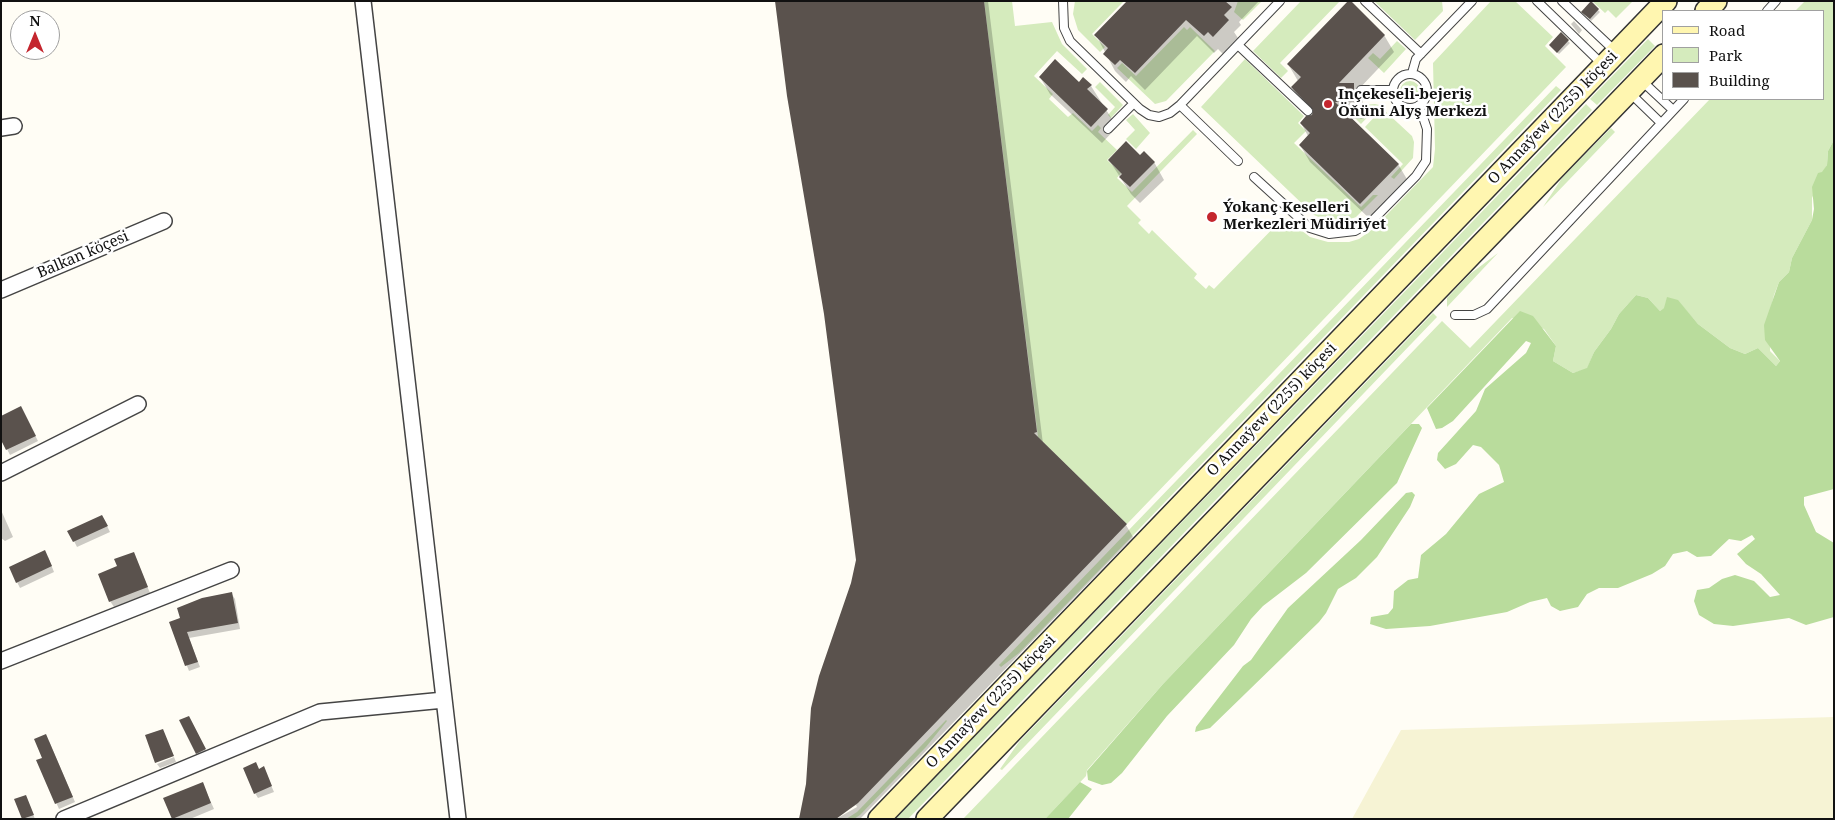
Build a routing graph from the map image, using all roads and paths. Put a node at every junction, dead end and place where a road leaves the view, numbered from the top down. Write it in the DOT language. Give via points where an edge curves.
graph roads {
  1 [pos="363,1"];
  2 [pos="1063,1"];
  3 [pos="1280,1"];
  4 [pos="1365,1"];
  5 [pos="1472,1"];
  6 [pos="1537,1"];
  7 [pos="1562,1"];
  8 [pos="1666,1"];
  9 [pos="1716,1"];
  10 [pos="1776,1"];
  11 [pos="1707,10"];
  12 [pos="1767,10"];
  13 [pos="1238,44"];
  14 [pos="1421,54"];
  15 [pos="1662,57"];
  16 [pos="1610,59"];
  17 [pos="1412,73"];
  18 [pos="1635,85"];
  19 [pos="1362,90"];
  20 [pos="1392,90"];
  21 [pos="1683,100"];
  22 [pos="1133,104"];
  23 [pos="1180,105"];
  24 [pos="1419,105"];
  25 [pos="1673,110"];
  26 [pos="1308,111"];
  27 [pos="1661,123"];
  28 [pos="1108,129"];
  29 [pos="1238,161"];
  30 [pos="1254,176"];
  31 [pos="164,221"];
  32 [pos="1,290"];
  33 [pos="1454,316"];
  34 [pos="138,404"];
  35 [pos="1,473"];
  36 [pos="231,570"];
  37 [pos="1,661"];
  38 [pos="444,700"];
  39 [pos="64,819"];
  40 [pos="458,819"];
  41 [pos="878,819"];
  42 [pos="927,819"];
  1 -- 38 [label="street"];
  2 -- 22 [label="lane" via="1064,28 1070,40"];
  3 -- 13 [label="lane"];
  4 -- 14 [label="lane"];
  5 -- 14 [label="lane"];
  6 -- 16 [label="lane"];
  7 -- 16 [label="lane"];
  8 -- 16 [label="main road, O Annaýew (2255) köçesi"];
  9 -- 11 [label="main road"];
  10 -- 12 [label="lane"];
  13 -- 23 [label="lane"];
  13 -- 26 [label="lane"];
  14 -- 17 [label="lane" via="1413,65"];
  15 -- 18 [label="main road"];
  16 -- 41 [label="main road, O Annaýew (2255) köçesi"];
  17 -- 20 [label="lane" via="1400,76"];
  17 -- 24 [label="lane" via="1422,78 1427,88 1425,99"];
  18 -- 25 [label="lane"];
  18 -- 27 [label="lane"];
  18 -- 42 [label="main road"];
  19 -- 20 [label="lane"];
  20 -- 24 [label="lane" via="1400,105 1411,108"];
  21 -- 25 [label="lane"];
  22 -- 23 [label="lane" via="1149,115 1159,117"];
  22 -- 28 [label="lane"];
  23 -- 29 [label="lane"];
  24 -- 30 [label="lane" via="1427,129 1426,161 1416,176 1371,222 1356,231 1329,234 1310,228"];
  25 -- 27 [label="lane"];
  27 -- 33 [label="lane" via="1487,309 1474,315"];
  31 -- 32 [label="street, Balkan köçesi"];
  34 -- 35 [label="street"];
  36 -- 37 [label="street"];
  38 -- 39 [label="street" via="320,712"];
  38 -- 40 [label="street"];
}
